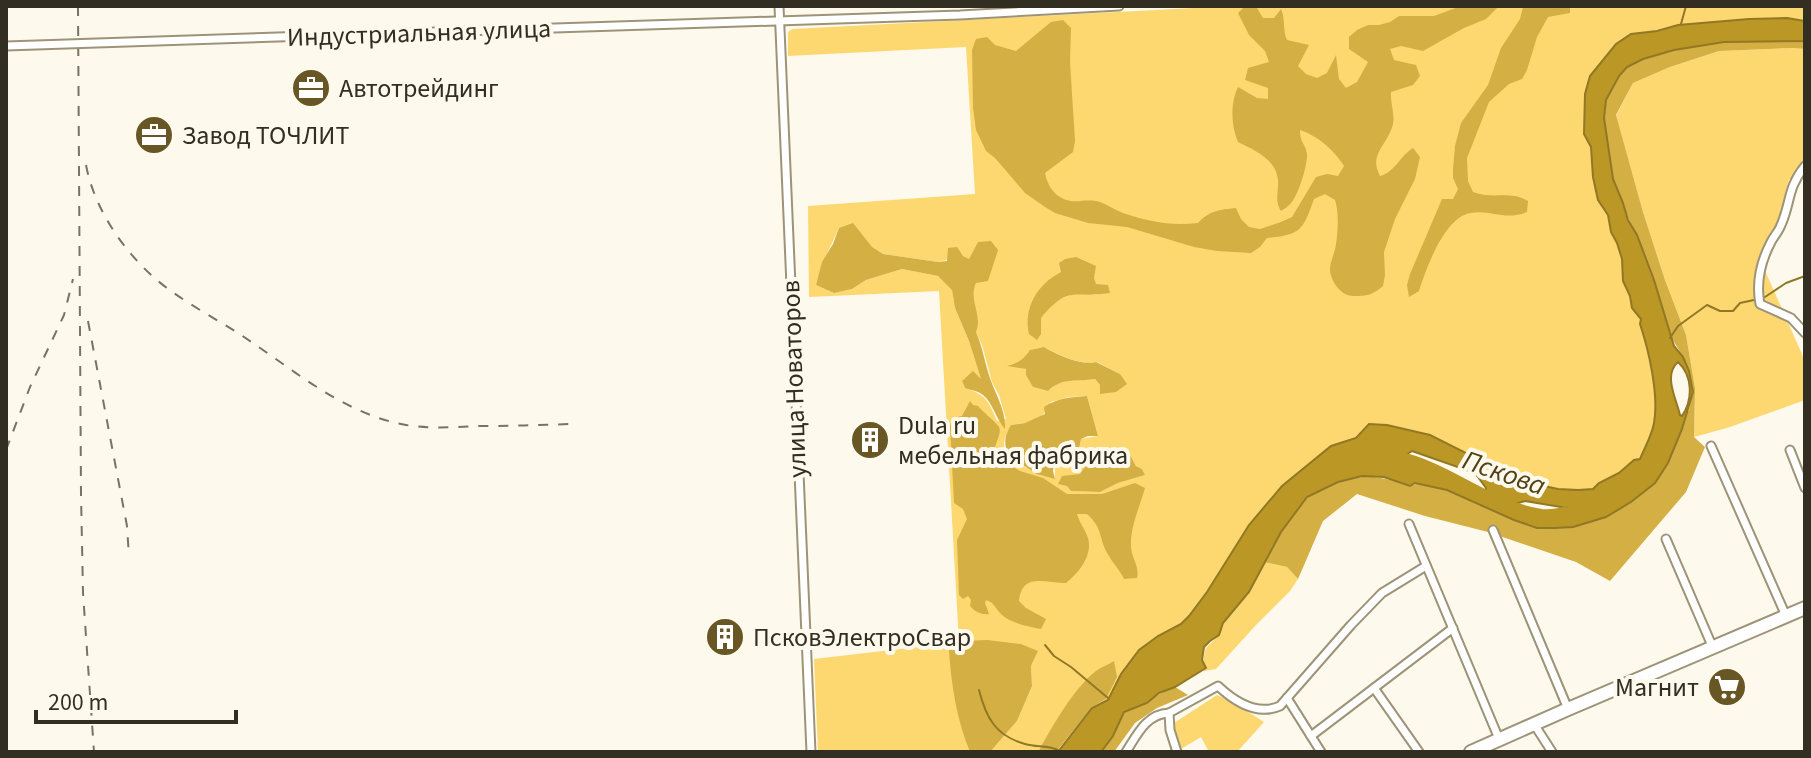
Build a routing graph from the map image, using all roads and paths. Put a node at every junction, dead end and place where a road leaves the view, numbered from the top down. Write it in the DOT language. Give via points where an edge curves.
graph roads {
  1 [pos="779,6"];
  2 [pos="1119,6"];
  3 [pos="780,22"];
  4 [pos="6,46"];
  5 [pos="1805,166"];
  6 [pos="1805,333"];
  7 [pos="1711,446"];
  8 [pos="1790,450"];
  9 [pos="1805,488"];
  10 [pos="1409,524"];
  11 [pos="1493,530"];
  12 [pos="1666,539"];
  13 [pos="1426,566"];
  14 [pos="1805,608"];
  15 [pos="1786,616"];
  16 [pos="1453,628"];
  17 [pos="1713,648"];
  18 [pos="1374,688"];
  19 [pos="1287,698"];
  20 [pos="1568,709"];
  21 [pos="1169,713"];
  22 [pos="1534,724"];
  23 [pos="1311,736"];
  24 [pos="1496,744"];
  25 [pos="811,752"];
  26 [pos="1126,752"];
  27 [pos="1177,752"];
  28 [pos="1321,752"];
  29 [pos="1419,752"];
  30 [pos="1471,752"];
  31 [pos="1552,752"];
  1 -- 3 [label="street, улица Новаторов"];
  2 -- 3 [label="street, Индустриальная улица"];
  3 -- 4 [label="street, Индустриальная улица, bridge"];
  3 -- 25 [label="street, улица Новаторов"];
  5 -- 6 [label="street" via="1758,282 1760,304 1791,318"];
  7 -- 15 [label="street"];
  8 -- 9 [label="street"];
  10 -- 13 [label="street"];
  11 -- 20 [label="street"];
  12 -- 17 [label="street"];
  13 -- 16 [label="street"];
  13 -- 19 [label="street" via="1382,593"];
  14 -- 15 [label="main road"];
  15 -- 17 [label="main road"];
  16 -- 18 [label="street"];
  16 -- 24 [label="street"];
  17 -- 20 [label="main road"];
  18 -- 23 [label="street"];
  18 -- 29 [label="street"];
  19 -- 21 [label="street" via="1273,709 1260,709 1218,686"];
  19 -- 23 [label="street"];
  20 -- 22 [label="main road"];
  21 -- 26 [label="street" via="1156,715 1142,727"];
  21 -- 27 [label="street"];
  22 -- 24 [label="main road"];
  22 -- 31 [label="street"];
  23 -- 28 [label="street"];
  24 -- 30 [label="main road"];
}
